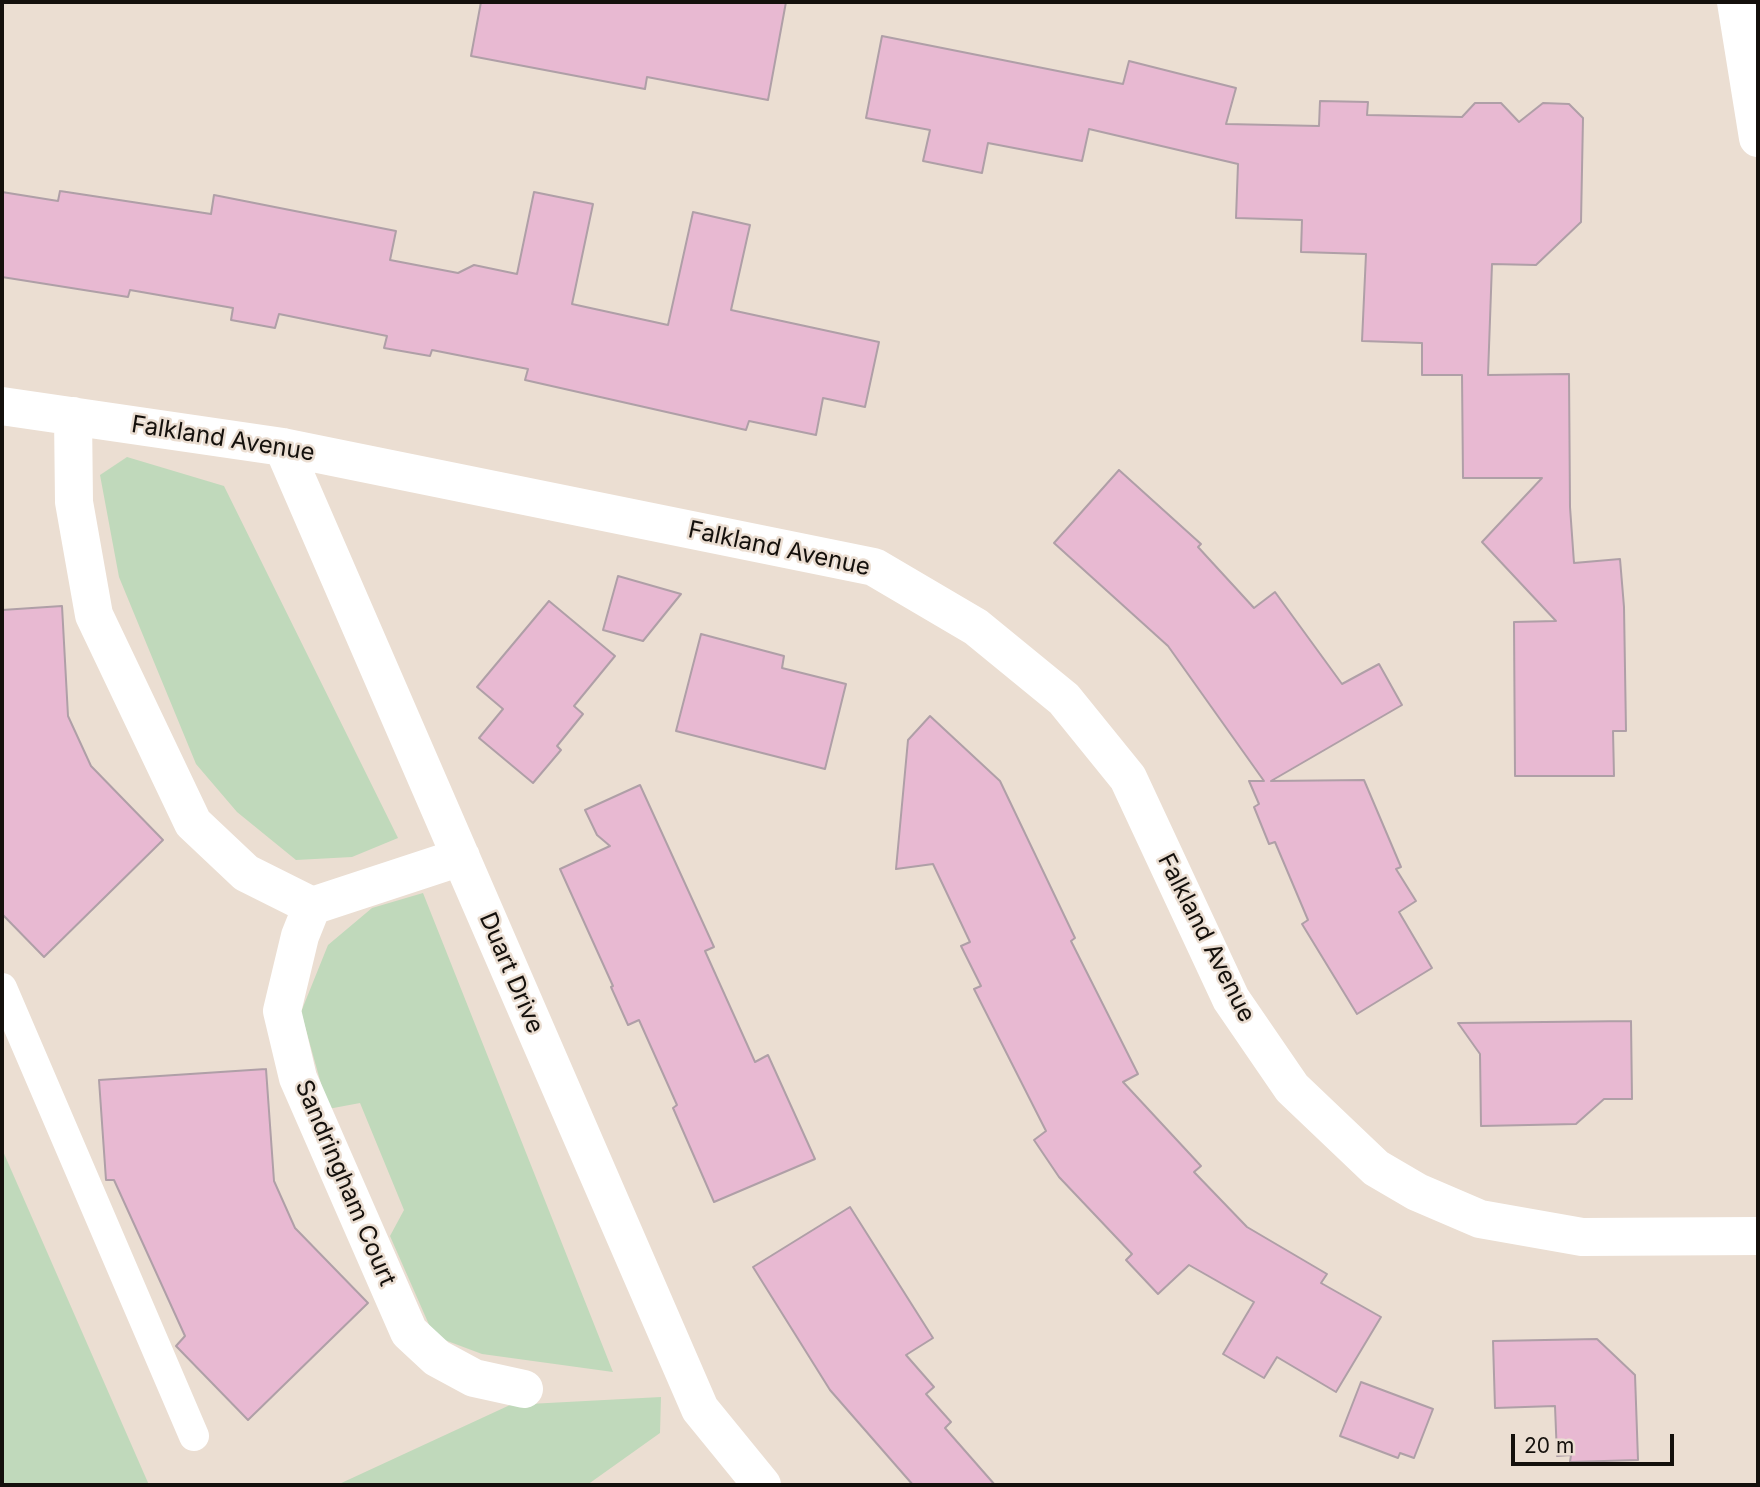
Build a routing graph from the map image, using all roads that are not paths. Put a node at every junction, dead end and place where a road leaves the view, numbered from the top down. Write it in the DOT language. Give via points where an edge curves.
graph roads {
  1 [pos="1736,2"];
  2 [pos="1758,138"];
  3 [pos="2,406"];
  4 [pos="73,416"];
  5 [pos="283,447"];
  6 [pos="461,857"];
  7 [pos="312,906"];
  8 [pos="2,988"];
  9 [pos="1758,1236"];
  10 [pos="524,1389"];
  11 [pos="194,1436"];
  12 [pos="762,1485"];
  1 -- 2 [label="street"];
  3 -- 4 [label="street, Falkland Avenue"];
  4 -- 5 [label="street, Falkland Avenue"];
  4 -- 7 [label="street" via="74,502 94,615 193,823 246,873"];
  5 -- 6 [label="street, Duart Drive"];
  5 -- 9 [label="street, Falkland Avenue" via="874,567 976,626 1064,699 1128,778 1231,999 1292,1088 1376,1168 1480,1219 1582,1237"];
  6 -- 7 [label="street"];
  6 -- 12 [label="street, Duart Drive" via="700,1409"];
  7 -- 10 [label="street, Sandringham Court" via="282,1011 298,1078 410,1332 437,1359 474,1378"];
  8 -- 11 [label="lane"];
}
